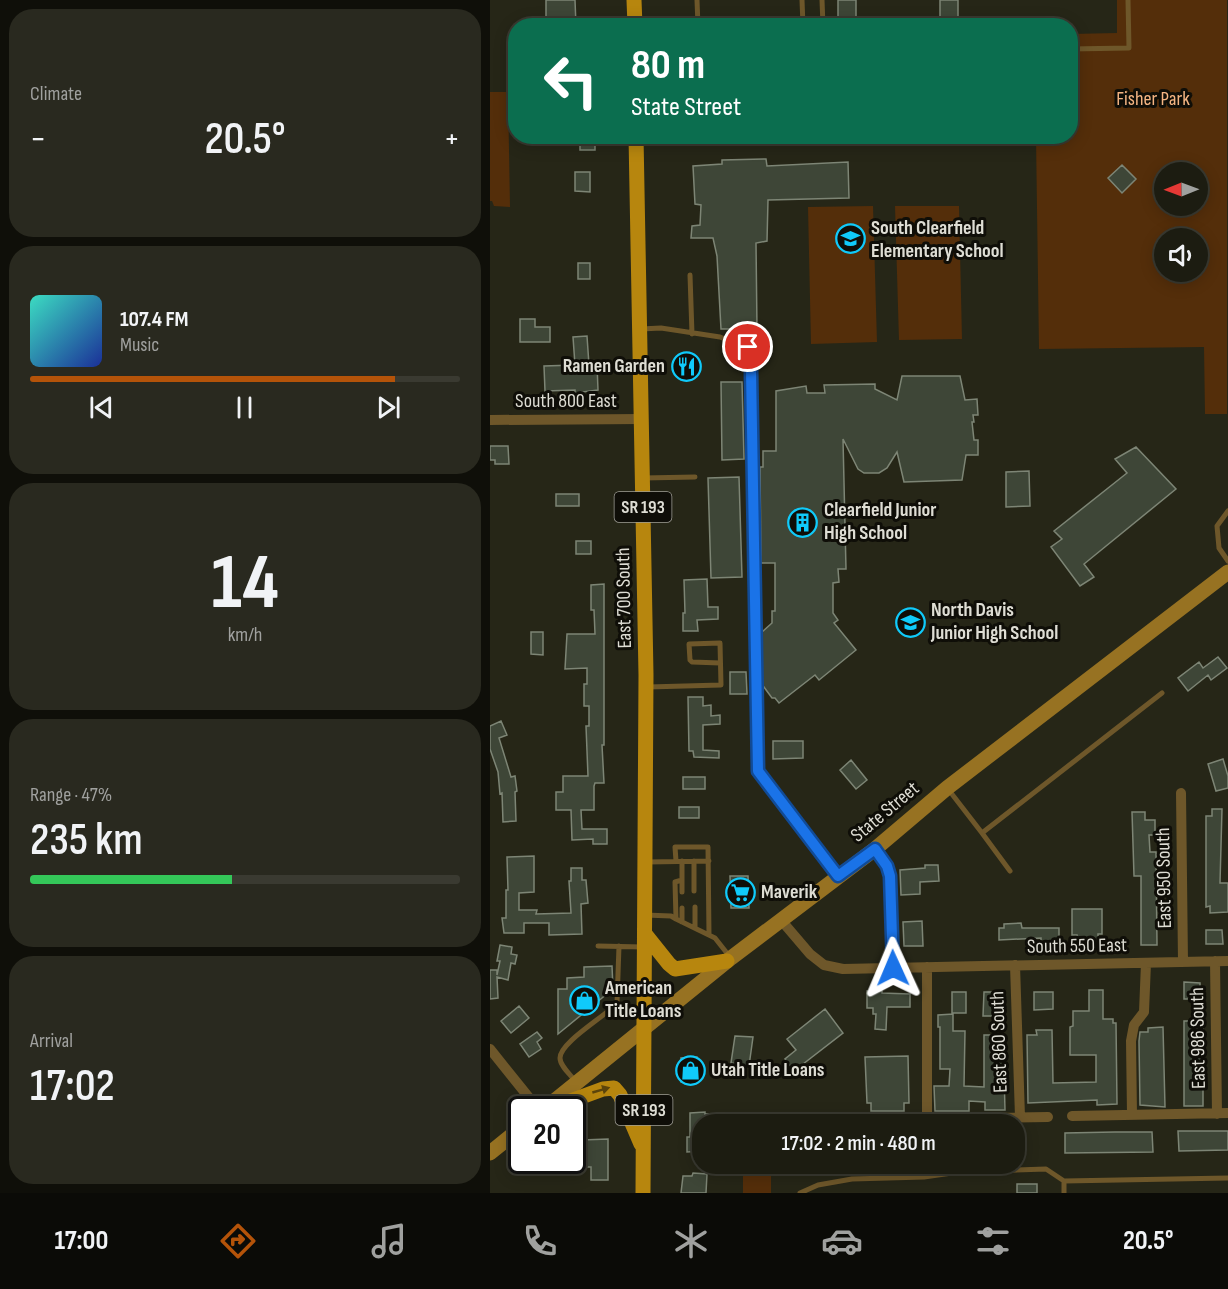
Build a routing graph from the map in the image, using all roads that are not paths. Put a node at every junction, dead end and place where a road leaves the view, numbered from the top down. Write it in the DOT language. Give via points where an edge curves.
graph roads {
  1 [pos="634,0"];
  2 [pos="697,0"];
  3 [pos="802,0"];
  4 [pos="823,0"];
  5 [pos="1128,0"];
  6 [pos="635,18"];
  7 [pos="698,18"];
  8 [pos="803,18"];
  9 [pos="823,18"];
  10 [pos="1078,49"];
  11 [pos="637,144"];
  12 [pos="690,275"];
  13 [pos="640,329"];
  14 [pos="692,334"];
  15 [pos="641,419"];
  16 [pos="490,420"];
  17 [pos="696,477"];
  18 [pos="643,478"];
  19 [pos="1228,511"];
  20 [pos="1228,561"];
  21 [pos="1228,572"];
  22 [pos="720,663"];
  23 [pos="646,687"];
  24 [pos="1162,693"];
  25 [pos="947,788"];
  26 [pos="1181,793"];
  27 [pos="982,832"];
  28 [pos="875,849"];
  29 [pos="679,861"];
  30 [pos="694,861"];
  31 [pos="709,861"];
  32 [pos="646,862"];
  33 [pos="1010,871"];
  34 [pos="838,876"];
  35 [pos="682,880"];
  36 [pos="694,891"];
  37 [pos="682,892"];
  38 [pos="695,907"];
  39 [pos="682,908"];
  40 [pos="645,915"];
  41 [pos="679,920"];
  42 [pos="781,920"];
  43 [pos="695,928"];
  44 [pos="709,935"];
  45 [pos="645,941"];
  46 [pos="598,946"];
  47 [pos="619,946"];
  48 [pos="1215,961"];
  49 [pos="1228,961"];
  50 [pos="1183,962"];
  51 [pos="721,963"];
  52 [pos="1146,963"];
  53 [pos="1015,965"];
  54 [pos="927,967"];
  55 [pos="893,968"];
  56 [pos="1216,1019"];
  57 [pos="1228,1019"];
  58 [pos="645,1027"];
  59 [pos="490,1049"];
  60 [pos="576,1083"];
  61 [pos="531,1096"];
  62 [pos="560,1096"];
  63 [pos="583,1096"];
  64 [pos="1223,1113"];
  65 [pos="927,1114"];
  66 [pos="1020,1114"];
  67 [pos="1132,1115"];
  68 [pos="1072,1116"];
  69 [pos="1025,1117"];
  70 [pos="1048,1117"];
  71 [pos="508,1138"];
  72 [pos="644,1151"];
  73 [pos="490,1153"];
  74 [pos="1228,1178"];
  75 [pos="1063,1181"];
  76 [pos="643,1193"];
  77 [pos="800,1193"];
  78 [pos="1064,1193"];
  1 -- 6 [label="main road"];
  2 -- 7 [label="lane"];
  3 -- 8 [label="lane"];
  4 -- 9 [label="lane"];
  5 -- 10 [label="lane" via="1129,48"];
  11 -- 13 [label="main road, East 700 South / SR 193"];
  12 -- 14 [label="lane"];
  13 -- 14 [label="lane" via="661,328"];
  13 -- 15 [label="main road, East 700 South / SR 193"];
  14 -- 34 [label="lane" via="720,337 750,349 758,771"];
  15 -- 16 [label="street, South 800 East"];
  15 -- 18 [label="main road, East 700 South / SR 193"];
  17 -- 18 [label="lane"];
  18 -- 23 [label="main road, East 700 South / SR 193"];
  19 -- 20 [label="lane" via="1217,526 1219,548"];
  21 -- 25 [label="main road, State Street"];
  22 -- 22 [label="lane" via="692,662 689,644 720,643"];
  22 -- 23 [label="lane" via="721,685"];
  23 -- 32 [label="main road, East 700 South / SR 193"];
  24 -- 27 [label="lane"];
  25 -- 27 [label="lane"];
  25 -- 28 [label="main road, State Street"];
  26 -- 50 [label="street, East 950 South"];
  27 -- 33 [label="lane"];
  28 -- 34 [label="main road, State Street"];
  28 -- 55 [label="lane" via="890,876"];
  29 -- 30 [label="lane"];
  29 -- 31 [label="lane" via="675,847 709,847"];
  29 -- 32 [label="lane"];
  29 -- 35 [label="lane"];
  30 -- 31 [label="lane"];
  30 -- 36 [label="lane"];
  31 -- 44 [label="lane"];
  32 -- 40 [label="main road, East 700 South / SR 193"];
  34 -- 42 [label="main road, State Street"];
  35 -- 37 [label="lane"];
  35 -- 41 [label="lane" via="676,882"];
  38 -- 43 [label="lane"];
  39 -- 41 [label="lane"];
  40 -- 41 [label="lane"];
  40 -- 45 [label="main road, SR 193"];
  41 -- 43 [label="lane"];
  42 -- 51 [label="main road, State Street"];
  42 -- 55 [label="street, South 550 East" via="824,965 843,969"];
  43 -- 44 [label="lane"];
  44 -- 51 [label="lane" via="715,938"];
  45 -- 47 [label="lane"];
  45 -- 51 [label="main road" via="673,968"];
  45 -- 58 [label="main road, SR 193"];
  46 -- 47 [label="lane"];
  47 -- 60 [label="lane" via="617,1003 567,1044 561,1054 561,1063"];
  48 -- 49 [label="street, South 550 East"];
  48 -- 50 [label="street, South 550 East"];
  48 -- 56 [label="street, East 986 South"];
  50 -- 52 [label="street, South 550 East"];
  51 -- 58 [label="main road, State Street"];
  52 -- 53 [label="street, South 550 East"];
  52 -- 67 [label="street" via="1144,1012 1134,1025 1131,1041"];
  53 -- 54 [label="street, South 550 East"];
  53 -- 66 [label="street, East 860 South"];
  54 -- 55 [label="street, South 550 East"];
  54 -- 65 [label="street"];
  56 -- 57 [label="street"];
  56 -- 64 [label="street, East 986 South"];
  58 -- 60 [label="main road, State Street"];
  58 -- 72 [label="main road, SR 193"];
  59 -- 61 [label="street"];
  60 -- 62 [label="main road, State Street"];
  63 -- 72 [label="main road, one-way" via="614,1088"];
  64 -- 67 [label="street"];
  67 -- 68 [label="street"];
  69 -- 70 [label="street"];
  71 -- 73 [label="main road"];
  72 -- 76 [label="main road, SR 193"];
  74 -- 75 [label="lane"];
  75 -- 77 [label="lane" via="1046,1169 959,1172 852,1179 818,1185"];
  75 -- 78 [label="lane"];
}
